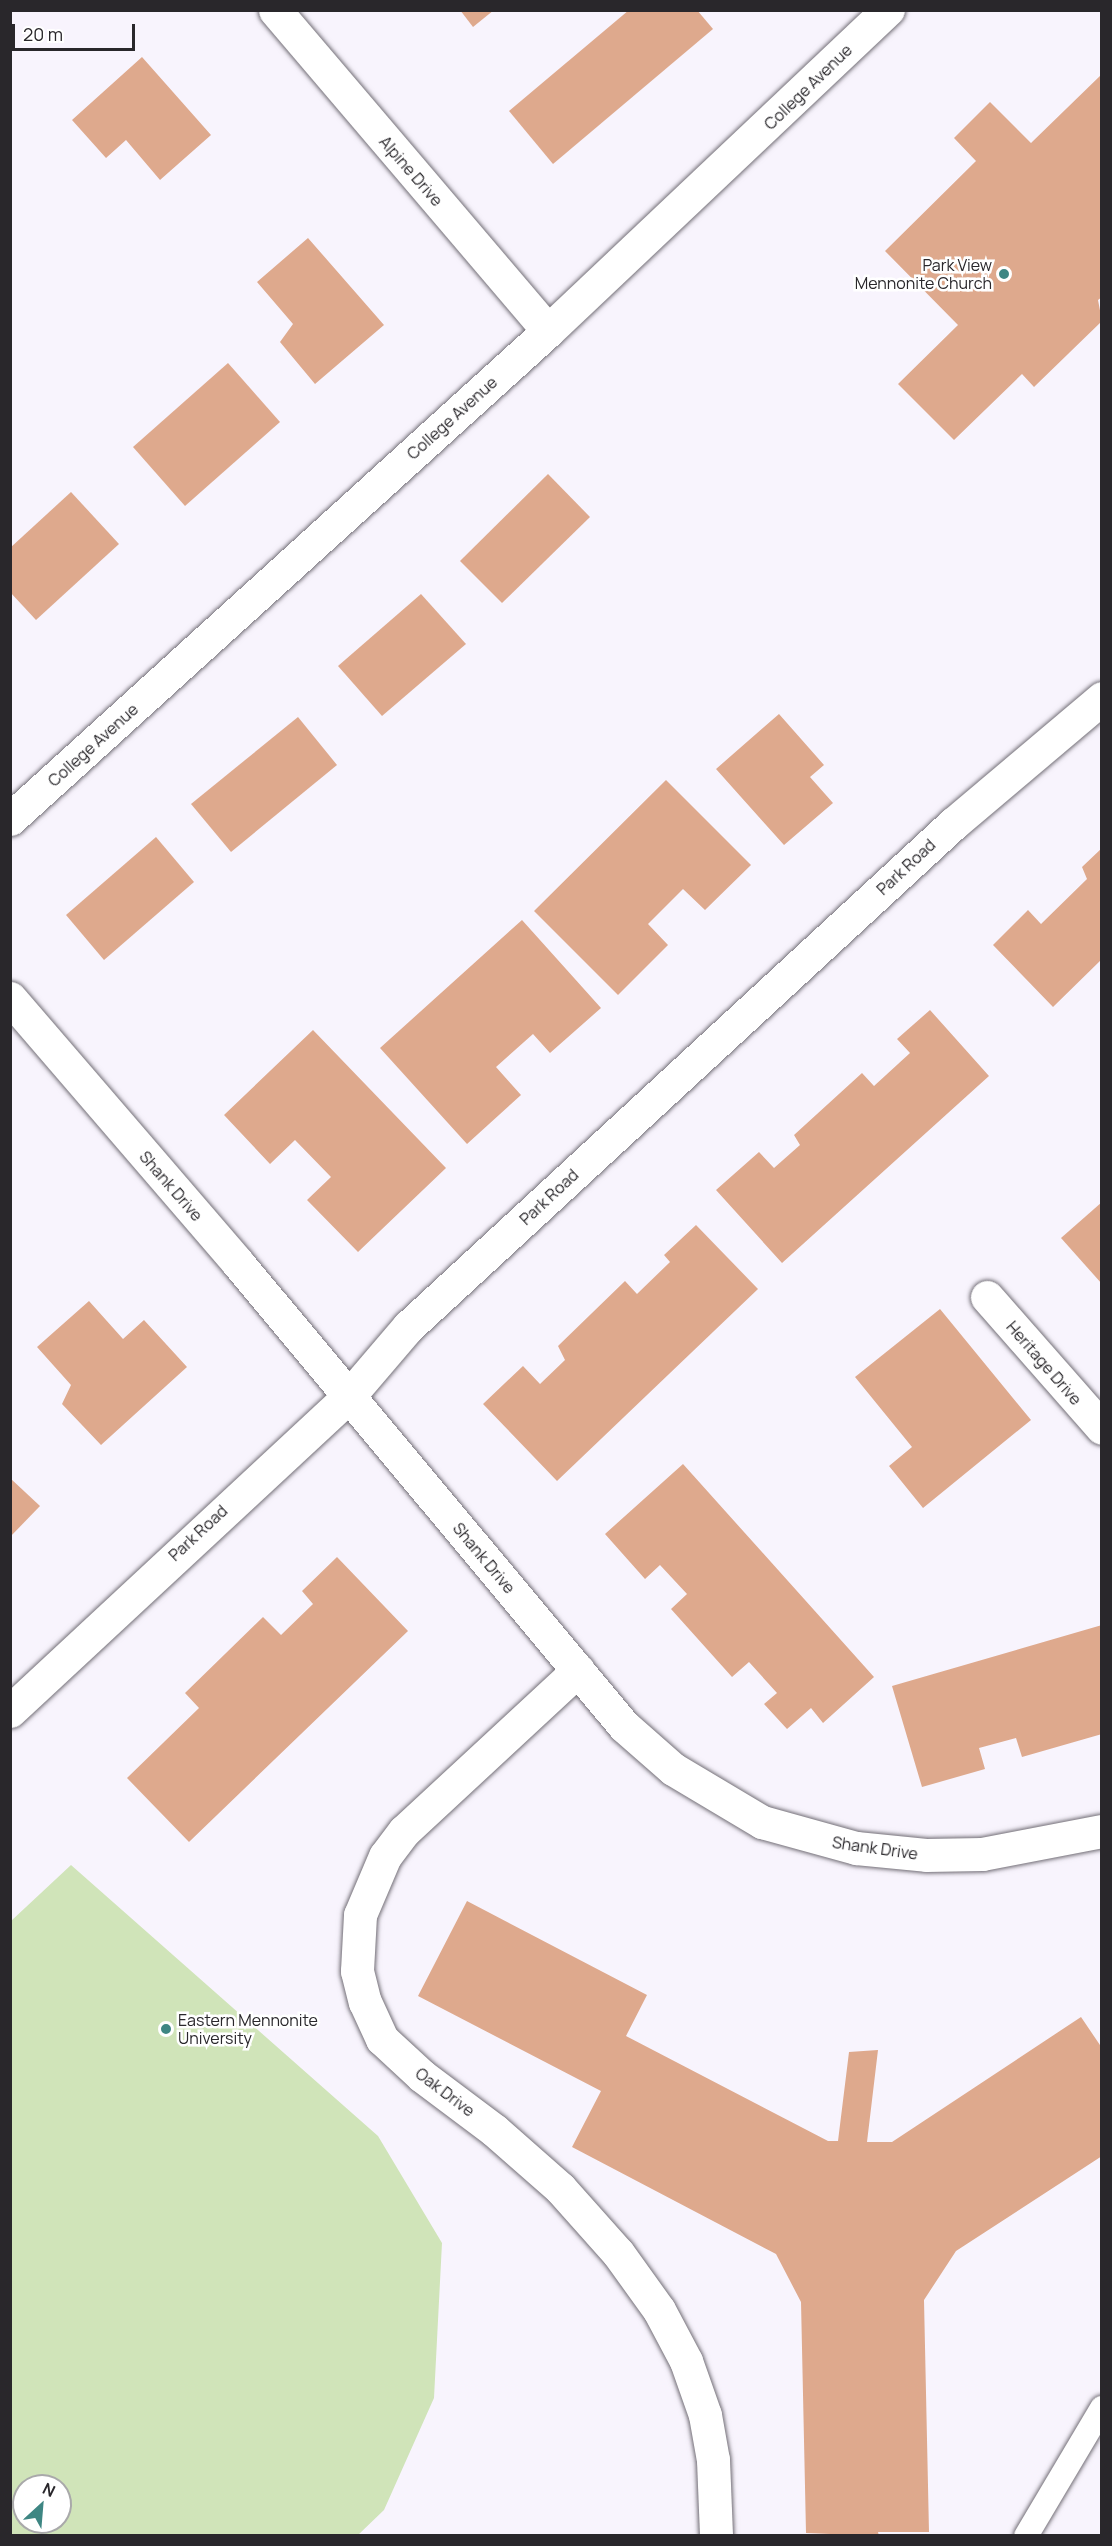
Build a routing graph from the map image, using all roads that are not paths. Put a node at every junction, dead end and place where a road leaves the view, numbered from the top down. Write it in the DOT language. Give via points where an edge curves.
graph roads {
  1 [pos="275,10"];
  2 [pos="888,10"];
  3 [pos="548,331"];
  4 [pos="1101,698"];
  5 [pos="10,819"];
  6 [pos="10,998"];
  7 [pos="987,1297"];
  8 [pos="349,1396"];
  9 [pos="1101,1428"];
  10 [pos="578,1670"];
  11 [pos="10,1712"];
  12 [pos="1101,1832"];
  13 [pos="1101,2408"];
  14 [pos="716,2535"];
  15 [pos="1026,2535"];
  1 -- 3 [label="street, Alpine Drive"];
  2 -- 3 [label="street, College Avenue"];
  3 -- 5 [label="street, College Avenue"];
  4 -- 8 [label="street, Park Road" via="953,824 416,1319"];
  6 -- 8 [label="street, Shank Drive"];
  7 -- 9 [label="street, Heritage Drive"];
  8 -- 10 [label="street, Shank Drive"];
  8 -- 11 [label="street, Park Road"];
  10 -- 12 [label="street, Shank Drive" via="624,1726 673,1769 738,1810 802,1835 884,1852 954,1855 1002,1851"];
  10 -- 14 [label="street, Oak Drive" via="404,1831 385,1856 360,1915 357,1971 365,2002 382,2038 422,2076 494,2130 560,2188 618,2253 659,2310 686,2361 705,2415 713,2460"];
  13 -- 15 [label="lane"];
}
